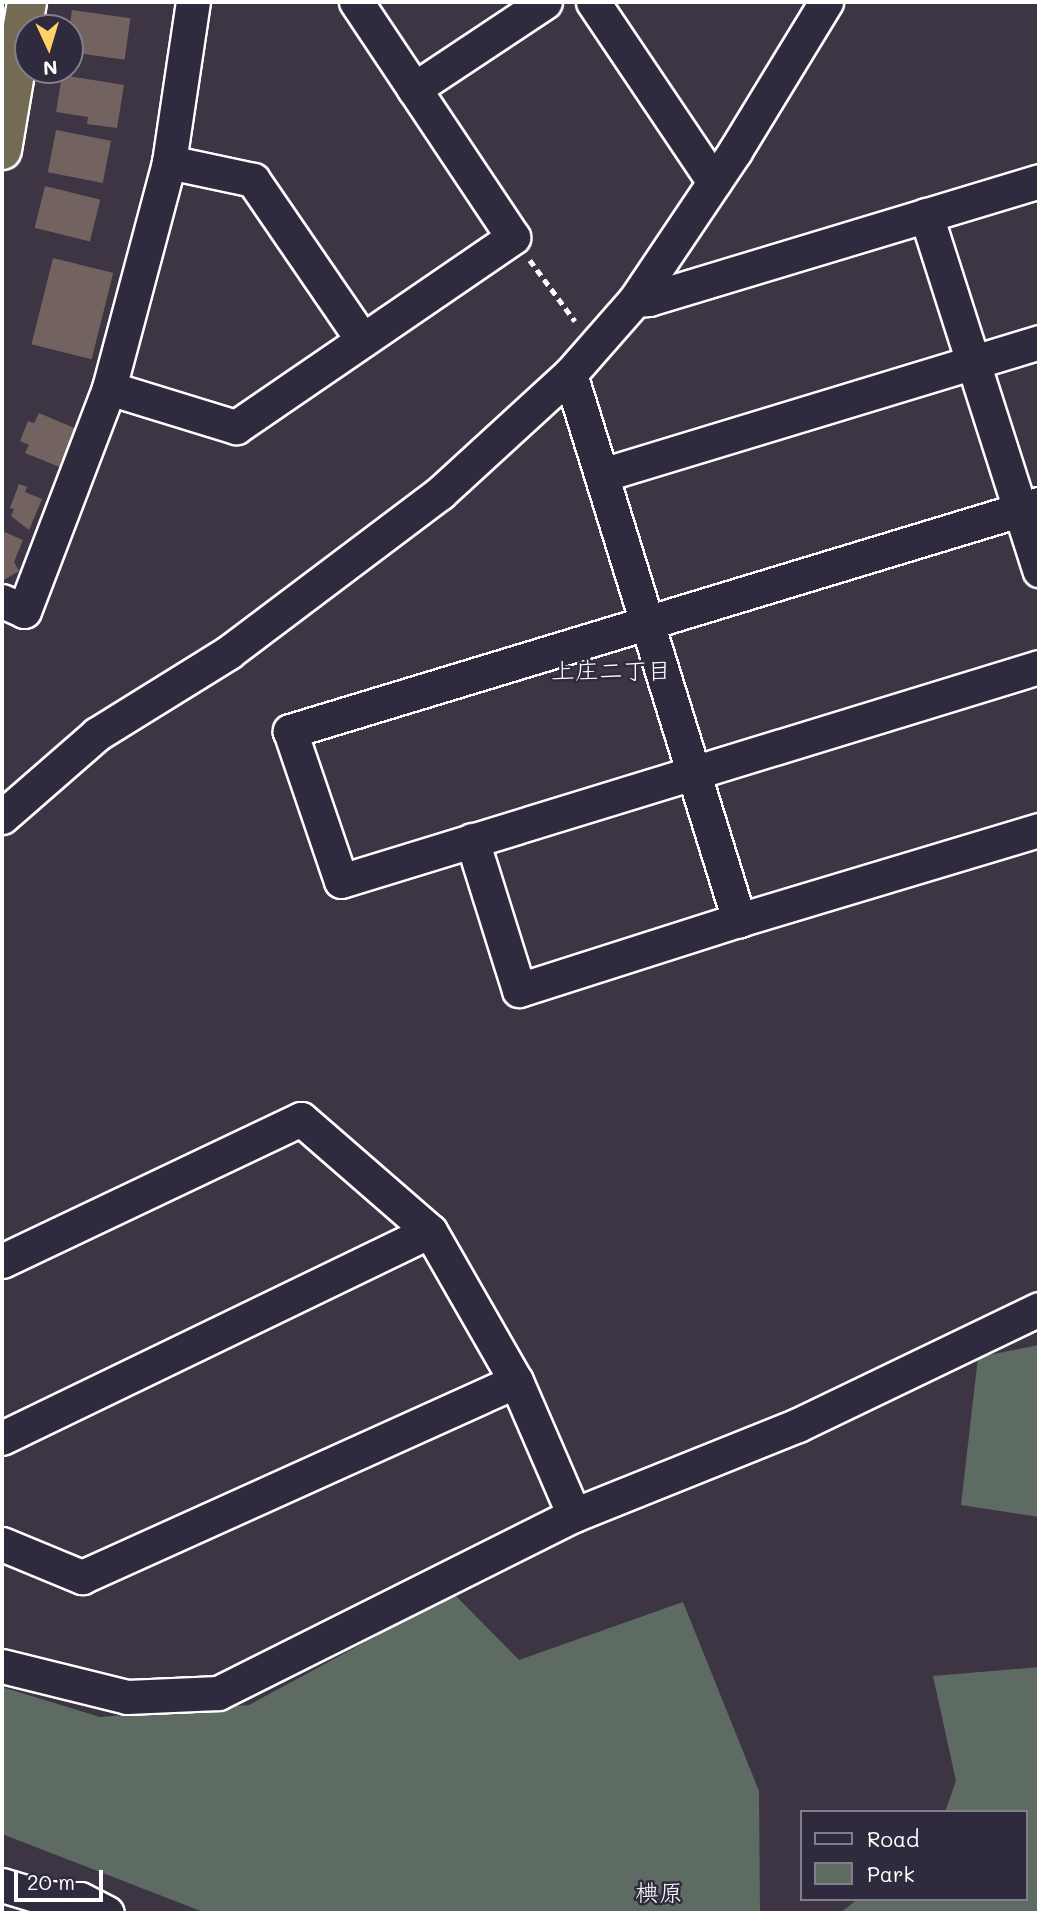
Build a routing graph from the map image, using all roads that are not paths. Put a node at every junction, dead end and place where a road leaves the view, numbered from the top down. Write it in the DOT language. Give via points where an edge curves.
graph roads {
  1 [pos="27,2"];
  2 [pos="193,2"];
  3 [pos="355,2"];
  4 [pos="545,2"];
  5 [pos="593,2"];
  6 [pos="826,2"];
  7 [pos="414,89"];
  8 [pos="2,150"];
  9 [pos="169,162"];
  10 [pos="1039,181"];
  11 [pos="714,182"];
  12 [pos="926,215"];
  13 [pos="635,300"];
  14 [pos="362,338"];
  15 [pos="1039,342"];
  16 [pos="974,362"];
  17 [pos="570,374"];
  18 [pos="109,388"];
  19 [pos="602,475"];
  20 [pos="1030,507"];
  21 [pos="1039,569"];
  22 [pos="2,601"];
  23 [pos="649,622"];
  24 [pos="1039,667"];
  25 [pos="695,772"];
  26 [pos="2,817"];
  27 [pos="1039,830"];
  28 [pos="472,840"];
  29 [pos="739,920"];
  30 [pos="430,1231"];
  31 [pos="2,1261"];
  32 [pos="1039,1309"];
  33 [pos="516,1381"];
  34 [pos="2,1438"];
  35 [pos="574,1515"];
  36 [pos="2,1544"];
  37 [pos="2,1666"];
  38 [pos="2,1885"];
  39 [pos="45,1905"];
  40 [pos="107,1913"];
  1 -- 8 [label="highway"];
  2 -- 9 [label="street"];
  3 -- 7 [label="street"];
  4 -- 7 [label="street"];
  5 -- 11 [label="street"];
  6 -- 11 [label="street"];
  7 -- 14 [label="street" via="513,237"];
  9 -- 14 [label="street" via="253,180"];
  9 -- 18 [label="street"];
  10 -- 12 [label="street"];
  11 -- 13 [label="street"];
  12 -- 13 [label="street"];
  12 -- 16 [label="street"];
  13 -- 17 [label="street"];
  14 -- 18 [label="street" via="236,428"];
  15 -- 16 [label="street"];
  16 -- 19 [label="street"];
  16 -- 20 [label="street"];
  17 -- 19 [label="street"];
  17 -- 26 [label="street" via="440,493 229,652 97,734"];
  18 -- 22 [label="street" via="24,611"];
  19 -- 23 [label="street"];
  20 -- 21 [label="street"];
  20 -- 23 [label="street"];
  23 -- 25 [label="street"];
  23 -- 28 [label="street" via="290,731 341,881"];
  24 -- 25 [label="street"];
  25 -- 28 [label="street"];
  25 -- 29 [label="street"];
  27 -- 29 [label="street"];
  28 -- 29 [label="street" via="519,990"];
  30 -- 31 [label="street" via="301,1119"];
  30 -- 33 [label="street"];
  30 -- 34 [label="street"];
  32 -- 35 [label="street" via="798,1424"];
  33 -- 35 [label="street"];
  33 -- 36 [label="street" via="82,1577"];
  35 -- 37 [label="street" via="218,1693 127,1698"];
  38 -- 39 [label="street"];
  39 -- 40 [label="street" via="80,1899"];
}
